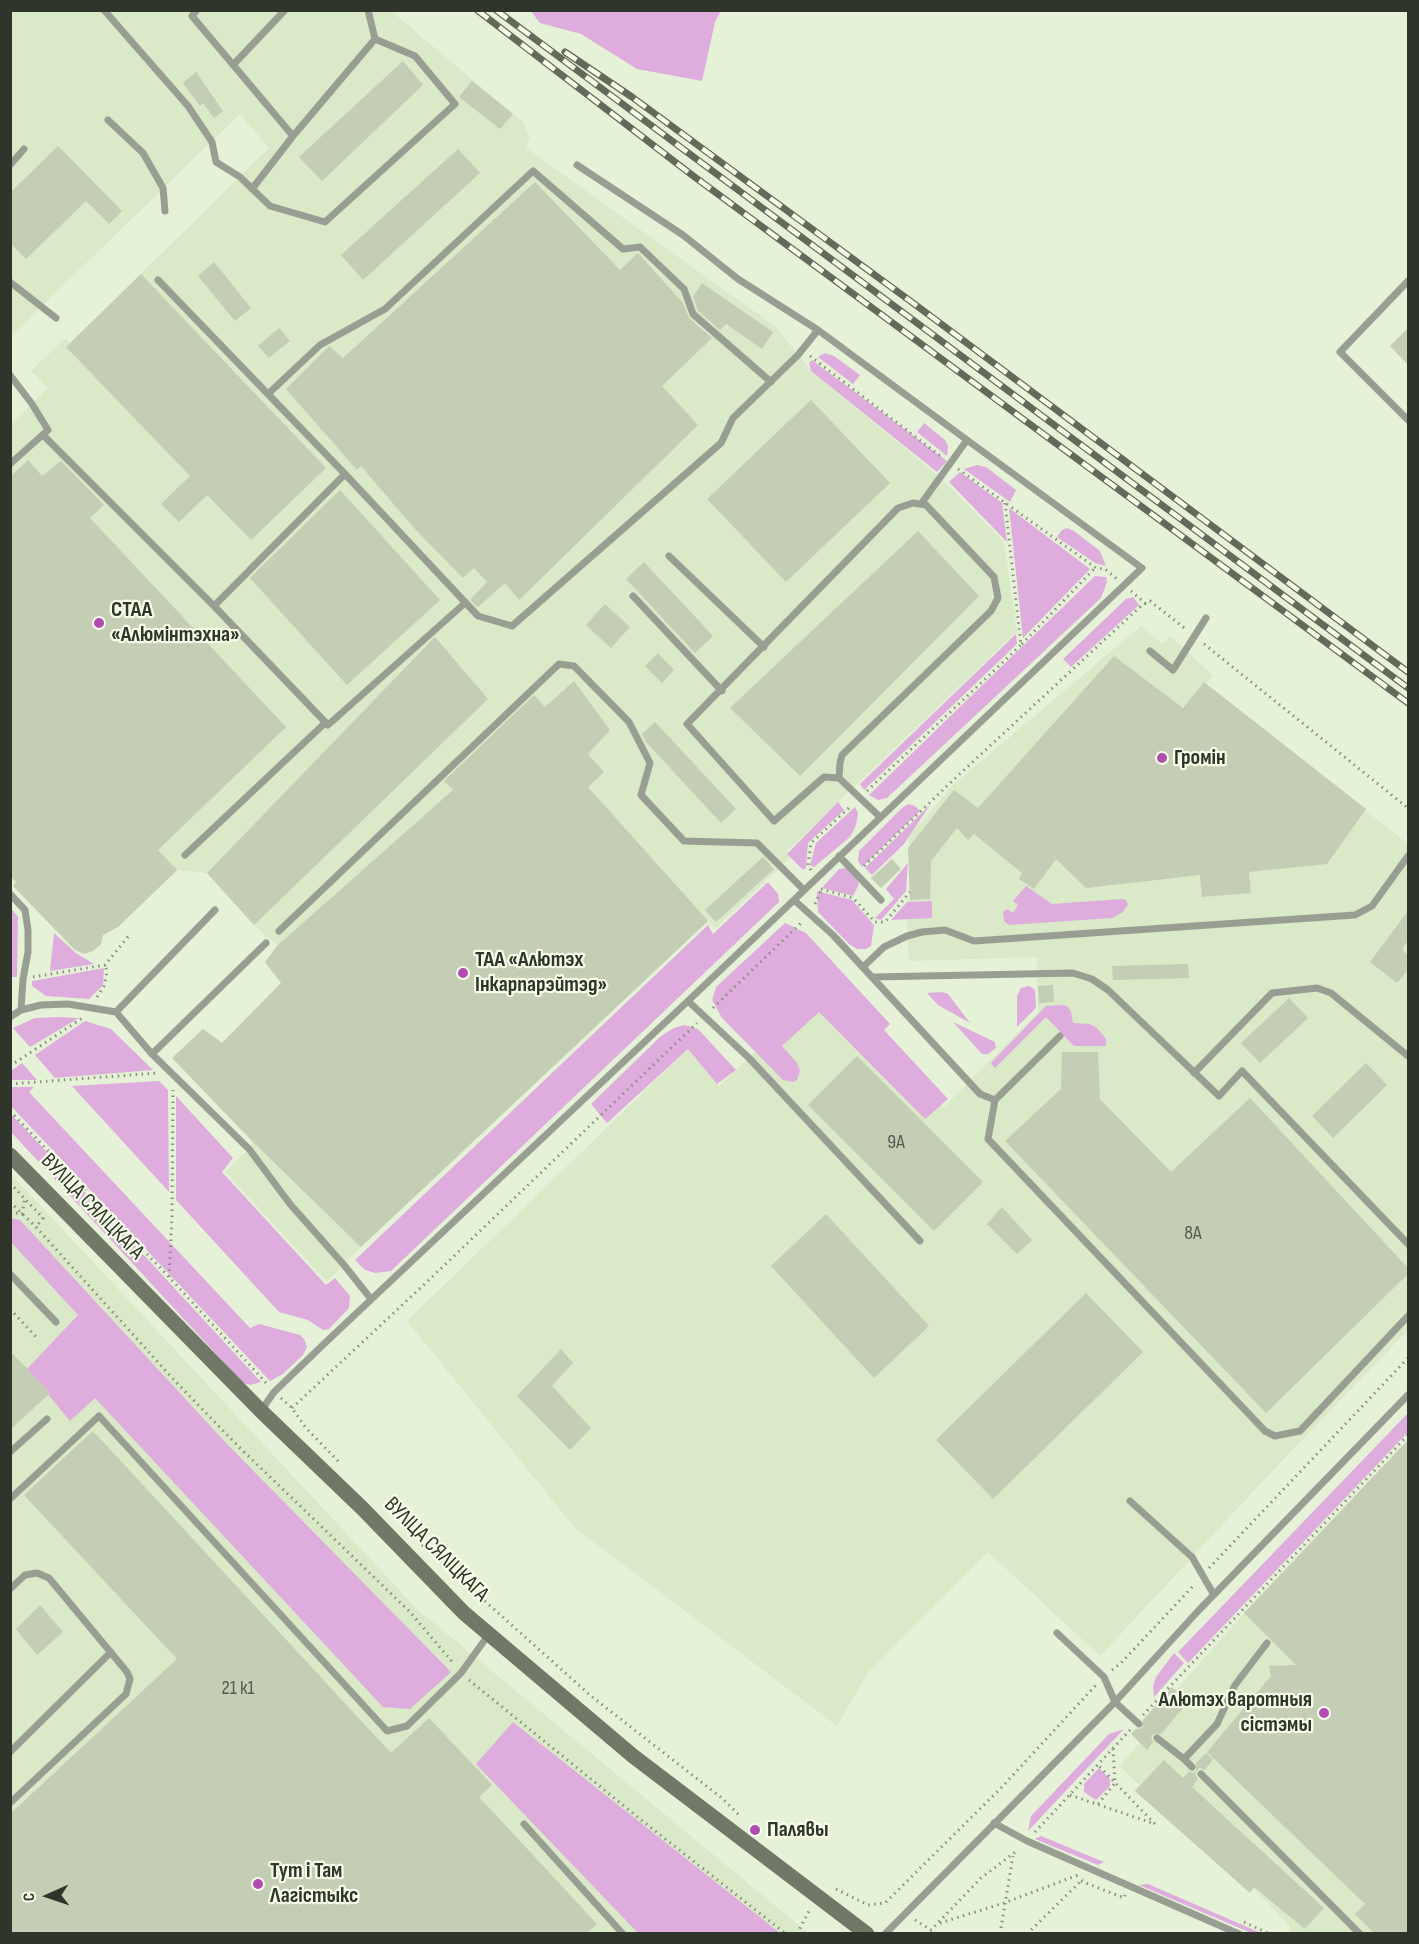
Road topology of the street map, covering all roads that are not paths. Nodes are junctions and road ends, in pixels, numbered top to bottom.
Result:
1 (104, 10) edge
2 (197, 10) edge
3 (285, 10) edge
4 (368, 10) edge
5 (375, 39) junction
6 (233, 65) junction
7 (108, 120) dead end
8 (293, 136) junction
9 (24, 149) dead end
10 (10, 165) edge
11 (577, 165) dead end
12 (252, 189) junction
13 (165, 211) dead end
14 (158, 280) dead end
15 (1408, 281) edge
16 (10, 282) edge
17 (56, 318) dead end
18 (818, 330) junction
19 (10, 375) edge
20 (771, 382) junction
21 (268, 394) junction
22 (1408, 420) edge
23 (43, 435) junction
24 (967, 440) junction
25 (10, 464) edge
26 (345, 474) junction
27 (921, 504) junction
28 (669, 556) dead end
29 (633, 596) dead end
30 (465, 603) junction
31 (214, 606) junction
32 (1206, 618) dead end
33 (764, 647) junction
34 (1150, 651) dead end
35 (722, 691) junction
36 (325, 723) junction
37 (839, 777) junction
38 (880, 817) junction
39 (185, 855) dead end
40 (839, 856) junction
41 (1408, 856) edge
42 (804, 890) junction
43 (10, 894) edge
44 (794, 900) junction
45 (881, 900) dead end
46 (215, 910) dead end
47 (279, 931) dead end
48 (266, 943) dead end
49 (863, 967) junction
50 (873, 977) junction
51 (688, 1000) junction
52 (21, 1010) junction
53 (116, 1012) junction
54 (10, 1017) edge
55 (1060, 1036) dead end
56 (152, 1054) junction
57 (1408, 1056) edge
58 (1194, 1072) junction
59 (995, 1100) junction
60 (10, 1155) edge
61 (920, 1241) dead end
62 (1408, 1244) edge
63 (10, 1274) edge
64 (371, 1299) junction
65 (1408, 1316) edge
66 (56, 1322) dead end
67 (1408, 1395) edge
68 (261, 1411) junction
69 (47, 1419) dead end
70 (10, 1452) edge
71 (10, 1499) edge
72 (1130, 1501) dead end
73 (10, 1589) edge
74 (1214, 1594) junction
75 (1057, 1633) dead end
76 (489, 1634) junction
77 (1267, 1643) dead end
78 (111, 1652) junction
79 (1115, 1702) junction
80 (1138, 1723) road end
81 (1157, 1738) dead end
82 (10, 1752) edge
83 (1184, 1759) junction
84 (1192, 1767) dead end
85 (1201, 1774) dead end
86 (10, 1803) edge
87 (994, 1823) junction
88 (525, 1824) dead end
89 (623, 1934) edge
90 (867, 1934) edge
91 (885, 1934) edge
92 (1239, 1934) edge
93 (1360, 1934) edge

1 - 12 lane
2 - 6 lane
3 - 6 lane
4 - 5 lane
5 - 8 lane
5 - 12 lane
6 - 8 lane
7 - 13 lane
8 - 12 lane
9 - 10 lane
11 - 18 lane
14 - 21 lane
15 - 22 lane
16 - 17 lane
18 - 20 lane
18 - 24 lane
19 - 23 lane
20 - 21 lane
20 - 30 lane
21 - 26 lane
23 - 25 lane
23 - 31 lane
24 - 27 lane
24 - 38 lane
26 - 30 lane
26 - 31 lane
27 - 33 lane
27 - 37 lane
28 - 33 lane
29 - 35 lane
30 - 36 lane
31 - 36 lane
32 - 34 lane
33 - 35 lane
35 - 37 lane
36 - 39 lane
37 - 38 lane
38 - 40 lane
40 - 42 lane
40 - 45 lane
41 - 49 lane
42 - 44 lane
42 - 47 lane
43 - 52 lane
44 - 49 lane
44 - 51 lane
46 - 53 lane
48 - 56 lane
49 - 50 lane
50 - 58 lane
50 - 59 lane
51 - 61 lane
51 - 64 lane
52 - 53 lane
52 - 54 lane
53 - 56 lane
55 - 59 lane
56 - 64 lane
57 - 58 lane
58 - 62 lane
59 - 65 lane
60 - 68 main road, ВУЛІЦА СЯЛІЦКАГА
63 - 66 lane
64 - 68 lane
67 - 74 lane
68 - 76 main road, ВУЛІЦА СЯЛІЦКАГА
69 - 70 lane
71 - 76 lane
72 - 74 lane
73 - 78 lane
74 - 79 lane
75 - 79 lane
76 - 90 main road, ВУЛІЦА СЯЛІЦКАГА
77 - 83 lane
78 - 82 lane
78 - 86 lane
79 - 80 lane
79 - 87 lane
81 - 83 lane
83 - 84 lane
85 - 93 lane
87 - 91 lane
87 - 92 lane
88 - 89 lane

